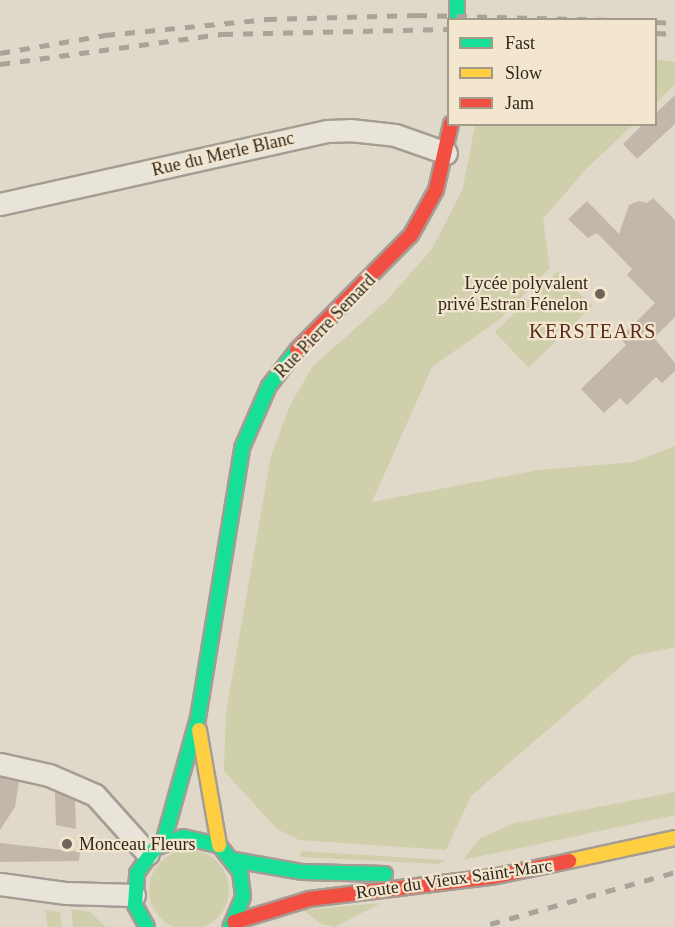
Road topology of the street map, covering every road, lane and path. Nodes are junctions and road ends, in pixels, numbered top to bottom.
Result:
1 (457, 0) edge
2 (457, 18) edge
3 (451, 126) edge
4 (446, 153) junction
5 (0, 204) edge
6 (198, 718) junction
7 (0, 764) edge
8 (675, 827) edge
9 (675, 838) edge
10 (219, 845) junction
11 (155, 849) junction
12 (234, 860) junction
13 (0, 884) edge
14 (134, 895) junction
15 (232, 924) edge
16 (144, 926) edge

1 - 2 main road
3 - 4 main road, Rue Pierre Semard
4 - 5 street, Rue du Merle Blanc
4 - 6 main road, Rue Pierre Semard
6 - 10 main road, Rue Pierre Semard
6 - 11 main road, Rue Pierre Semard
7 - 11 street
8 - 12 main road, Route du Vieux Saint-Marc
9 - 15 main road, Route du Vieux Saint-Marc
10 - 11 main road
10 - 12 main road
11 - 14 main road, Rue Pierre Semard
12 - 15 main road
13 - 14 street
14 - 16 main road

